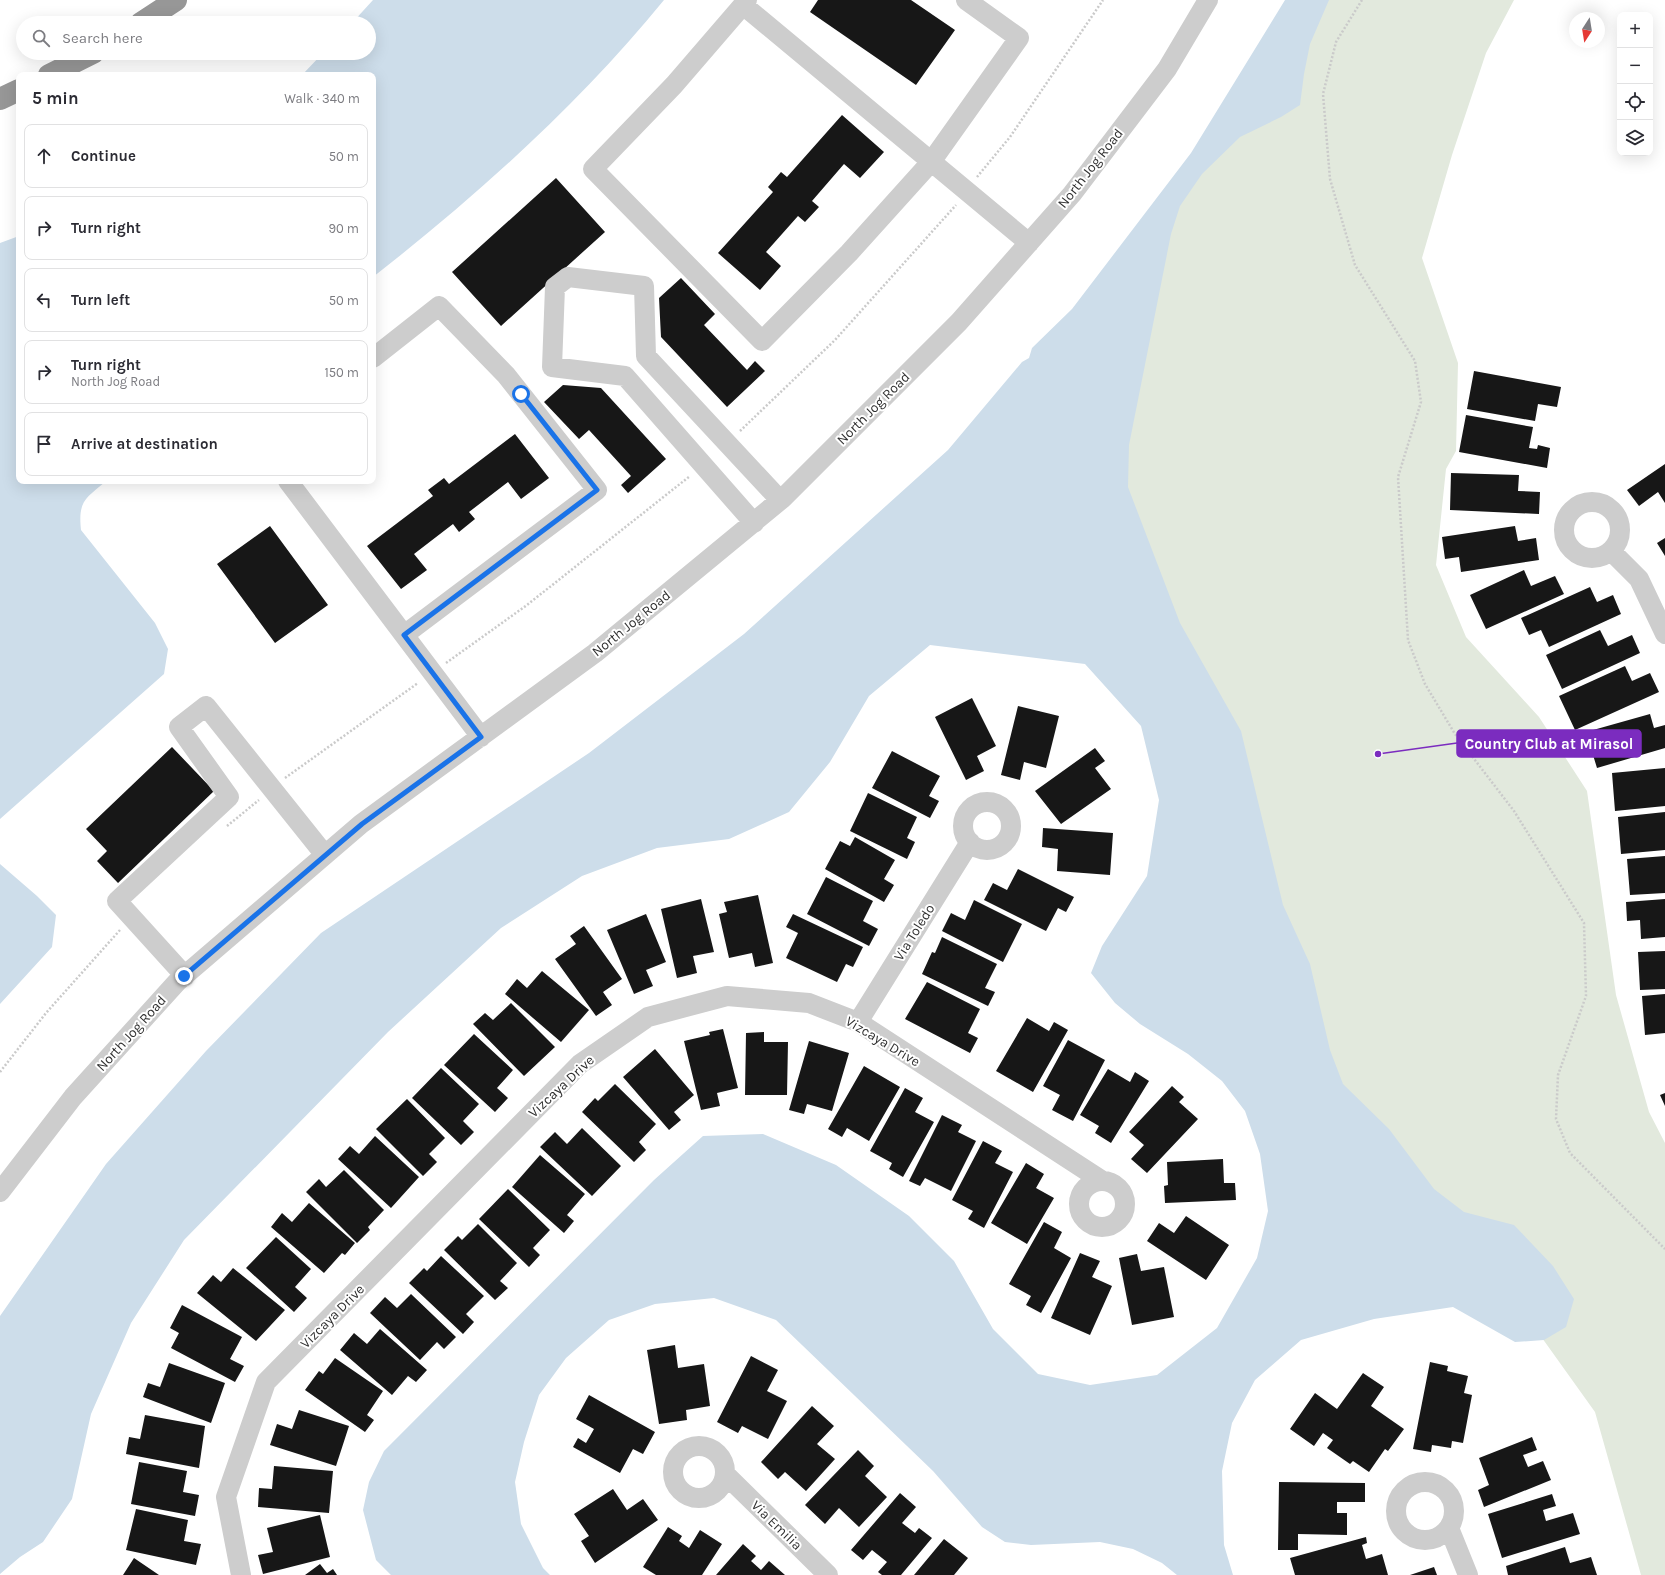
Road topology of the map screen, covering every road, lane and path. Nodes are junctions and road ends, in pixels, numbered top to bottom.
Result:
1 (176, 0) edge
2 (966, 0) edge
3 (1103, 0) edge
4 (1208, 0) edge
5 (1362, 0) edge
6 (745, 2) edge
7 (152, 16) edge
8 (79, 60) edge
9 (55, 72) edge
10 (16, 91) edge
11 (0, 99) edge
12 (931, 162) junction
13 (966, 191) junction
14 (1028, 243) junction
15 (376, 356) edge
16 (646, 356) junction
17 (625, 376) junction
18 (727, 443) junction
19 (703, 465) junction
20 (290, 484) edge
21 (780, 500) junction
22 (754, 522) junction
23 (1610, 551) dead end
24 (1665, 634) edge
25 (404, 635) junction
26 (432, 673) junction
27 (481, 737) junction
28 (272, 789) junction
29 (224, 829) dead end
30 (970, 842) dead end
31 (325, 855) junction
32 (131, 916) junction
33 (184, 976) junction
34 (858, 1022) junction
35 (0, 1072) edge
36 (1101, 1180) dead end
37 (0, 1192) edge
38 (1665, 1248) edge
39 (725, 1474) dead end
40 (1449, 1528) dead end
41 (241, 1575) edge
42 (828, 1575) edge
43 (1468, 1575) edge

1 - 7 highway
2 - 12 street
3 - 13 path
4 - 14 street, North Jog Road
5 - 38 path
6 - 12 street
6 - 12 street
8 - 9 highway
10 - 11 highway
12 - 13 street
13 - 14 street
13 - 18 path
14 - 21 street, North Jog Road
15 - 25 street
16 - 17 street
16 - 17 street
16 - 18 street
17 - 19 street
18 - 21 street
19 - 22 street
19 - 26 path
20 - 25 street
21 - 22 street, North Jog Road
22 - 27 street, North Jog Road
23 - 24 street
25 - 26 street
26 - 27 street
26 - 28 path
27 - 31 street, North Jog Road
28 - 29 path
28 - 31 street
28 - 32 street
30 - 34 street, Via Toledo
31 - 33 street, North Jog Road
32 - 33 street
32 - 35 path
33 - 37 street, North Jog Road
34 - 36 street, Vizcaya Drive
34 - 41 street, Vizcaya Drive
39 - 42 street, Via Emilia
40 - 43 street

